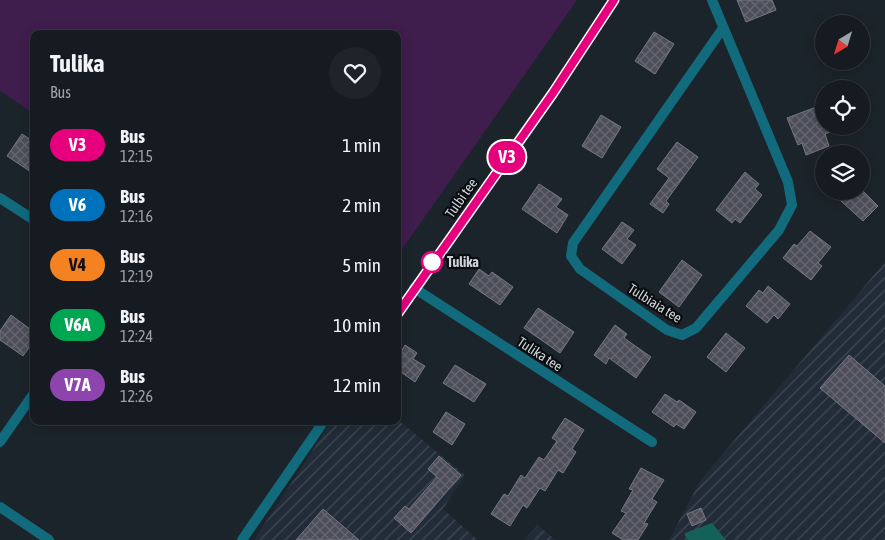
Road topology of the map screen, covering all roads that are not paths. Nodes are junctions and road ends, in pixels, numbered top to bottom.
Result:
1 (614, 0) edge
2 (712, 0) edge
3 (724, 28) junction
4 (0, 198) edge
5 (30, 217) edge
6 (414, 288) junction
7 (401, 308) edge
8 (30, 399) edge
9 (321, 425) edge
10 (0, 442) edge
11 (652, 442) dead end
12 (0, 507) edge
13 (49, 540) edge
14 (242, 540) edge

1 - 6 street, Tulbi tee
2 - 3 street, Tulbiaia tee
3 - 3 street, Tulbiaia tee
4 - 5 street
6 - 7 street, Tulbi tee
6 - 11 street, Tulika tee
8 - 10 street
9 - 14 street
12 - 13 street

